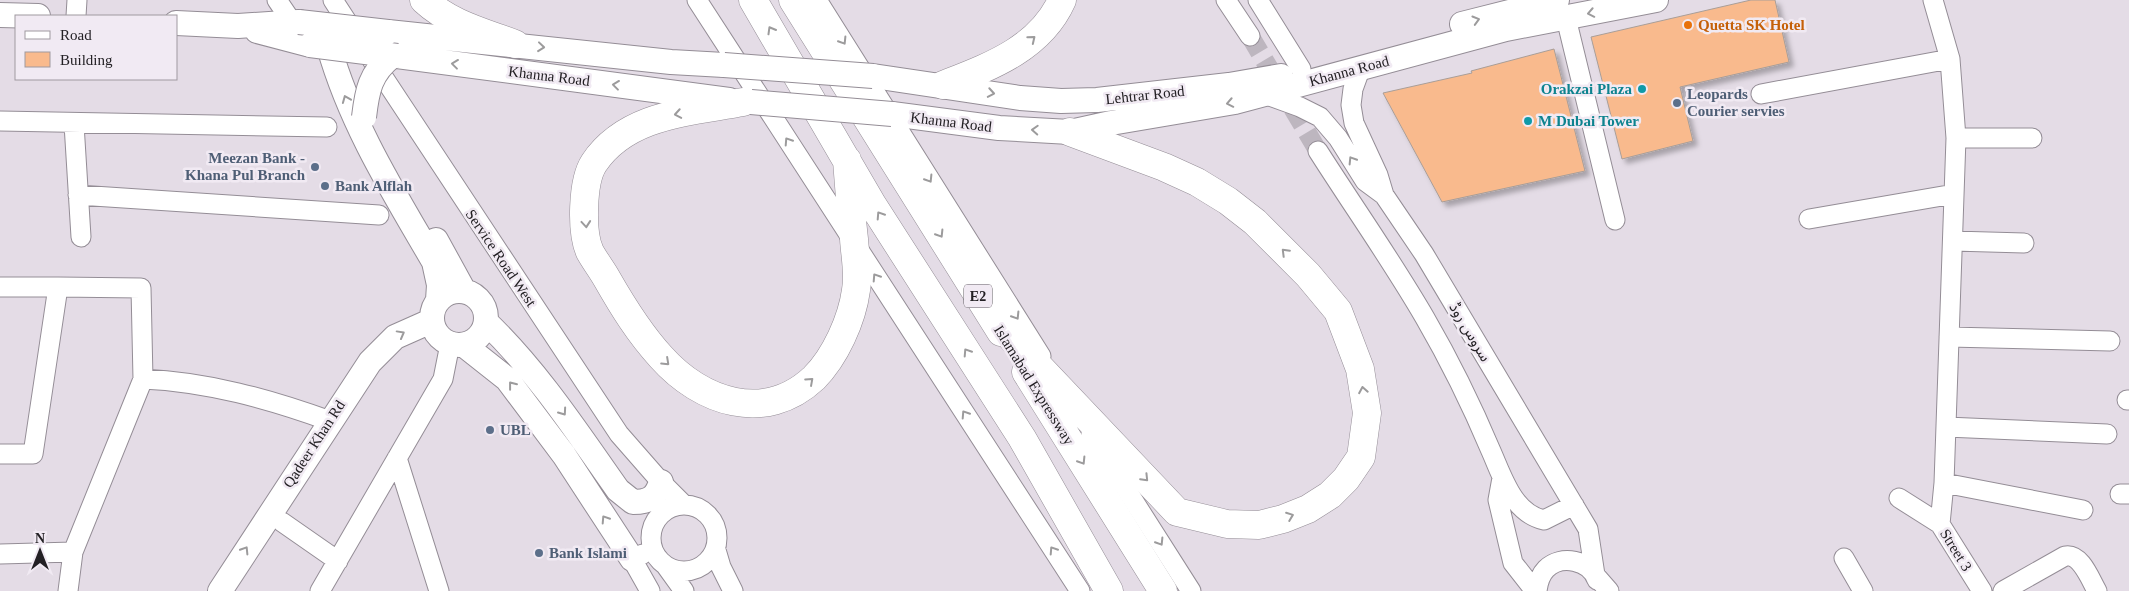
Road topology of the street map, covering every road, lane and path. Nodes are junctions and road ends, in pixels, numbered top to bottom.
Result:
1 (77, 0) edge
2 (277, 0) edge
3 (333, 0) edge
4 (424, 0) edge
5 (697, 0) edge
6 (753, 0) edge
7 (1062, 0) edge
8 (1226, 0) edge
9 (1258, 0) edge
10 (1656, 0) edge
11 (1932, 0) edge
12 (802, 2) edge
13 (1500, 7) edge
14 (1561, 9) edge
15 (0, 15) edge
16 (15, 15) edge
17 (76, 15) edge
18 (295, 22) junction
19 (178, 23) edge
20 (238, 26) junction
21 (1250, 36) tunnel mouth
22 (515, 44) junction
23 (320, 46) junction
24 (394, 56) junction
25 (1950, 58) junction
26 (724, 65) joint
27 (1361, 68) junction
28 (1301, 69) junction
29 (943, 85) junction
30 (1761, 94) dead end
31 (1267, 95) junction
32 (747, 102) junction
33 (0, 121) edge
34 (74, 124) junction
35 (327, 127) dead end
36 (1070, 132) junction
37 (1956, 138) junction
38 (2032, 138) dead end
39 (1318, 151) tunnel mouth
40 (847, 160) junction
41 (1954, 194) junction
42 (78, 195) junction
43 (1384, 195) junction
44 (378, 215) dead end
45 (1809, 219) dead end
46 (1615, 220) dead end
47 (82, 237) dead end
48 (1953, 241) junction
49 (854, 243) junction
50 (2024, 244) dead end
51 (0, 287) edge
52 (58, 287) junction
53 (464, 291) junction
54 (991, 316) junction
55 (486, 322) junction
56 (444, 329) junction
57 (1949, 338) junction
58 (2110, 340) dead end
59 (143, 380) junction
60 (1069, 400) junction
61 (330, 421) junction
62 (1946, 427) junction
63 (2107, 434) dead end
64 (0, 454) edge
65 (397, 458) junction
66 (1502, 478) junction
67 (660, 482) junction
68 (1944, 483) junction
69 (1899, 498) dead end
70 (684, 505) junction
71 (1574, 505) junction
72 (2083, 510) dead end
73 (282, 522) junction
74 (1940, 524) junction
75 (716, 550) junction
76 (73, 552) junction
77 (0, 554) edge
78 (642, 554) junction
79 (1844, 558) dead end
80 (338, 561) junction
81 (666, 566) junction
82 (1597, 583) edge
83 (68, 591) edge
84 (220, 591) edge
85 (238, 591) edge
86 (320, 591) edge
87 (439, 591) edge
88 (650, 591) edge
89 (684, 591) edge
90 (732, 591) edge
91 (1080, 591) edge
92 (1110, 591) edge
93 (1163, 591) edge
94 (1191, 591) edge
95 (1536, 591) edge
96 (1608, 591) edge
97 (1863, 591) edge
98 (1982, 591) edge
99 (2003, 591) edge
100 (2097, 591) edge

1 - 17 street
2 - 18 street
3 - 67 street, Service Road West
4 - 22 highway
49 -> 5 street
40 -> 6 highway, E2
29 -> 7 highway
8 - 21 street
9 - 28 street
10 -> 14 main road, Khanna Road
11 - 25 street
12 -> 54 highway, Islamabad Expressway / E2
12 -> 60 street
13 - 14 main road, Lehtrar Road
28 -> 13 main road, Lehtrar Road
14 - 27 main road, Khanna Road
14 - 46 street
15 - 16 main road
18 - 20 main road, Khanna Road
18 - 22 main road, Khanna Road, bridge
19 - 20 main road, Khanna Road
20 - 23 main road, Khanna Road
22 -> 26 main road, Khanna Road
23 - 24 main road, Khanna Road, bridge
56 -> 23 main road
32 -> 24 main road, Khanna Road
24 - 53 main road, bridge
25 - 30 street
25 - 37 street
26 - 29 main road, Lehtrar Road, bridge
27 - 31 main road, Khanna Road
27 - 43 street, سروس روڈ
29 -> 28 main road, Lehtrar Road
31 -> 36 main road, Khanna Road
43 -> 31 street
36 -> 32 main road, Khanna Road, bridge
32 -> 49 highway
33 - 34 street
34 - 35 street
34 - 42 street
60 -> 36 highway
37 - 38 street
37 - 41 street
39 - 66 street
40 - 49 highway
92 -> 40 highway, E2
41 - 45 street
41 - 48 street
42 - 44 street
42 - 47 street
43 - 71 street, سروس روڈ
48 - 50 street
48 - 57 street
91 -> 49 street
51 - 52 street
52 - 59 street
52 - 64 street
53 - 55 main road
53 - 56 main road
54 - 60 highway
54 -> 93 highway, Islamabad Expressway / E2
55 - 56 main road
55 -> 67 main road
61 -> 56 main road, Qadeer Khan Rd
56 - 65 street
56 - 73 main road, Qadeer Khan Rd
78 -> 56 main road
57 - 58 street
57 - 62 street
59 - 61 street
59 - 76 street
60 -> 94 street
84 -> 61 main road, Qadeer Khan Rd
62 - 63 street
62 - 68 street
65 - 80 street
65 - 87 street
66 - 71 street
66 - 95 street
67 - 70 street, Service Road West
68 - 72 street
68 - 74 street
69 - 74 street, Street 3
70 - 75 street
70 - 78 street
71 - 82 street, سروس روڈ
73 - 80 street
73 - 85 main road, Qadeer Khan Rd
74 - 98 street, Street 3
75 - 81 street
75 - 90 street
76 - 77 street
76 - 83 street
78 - 81 street
78 - 88 street
79 - 97 street
80 - 86 street
81 - 89 street
82 - 95 street
82 - 96 street
99 - 100 street

